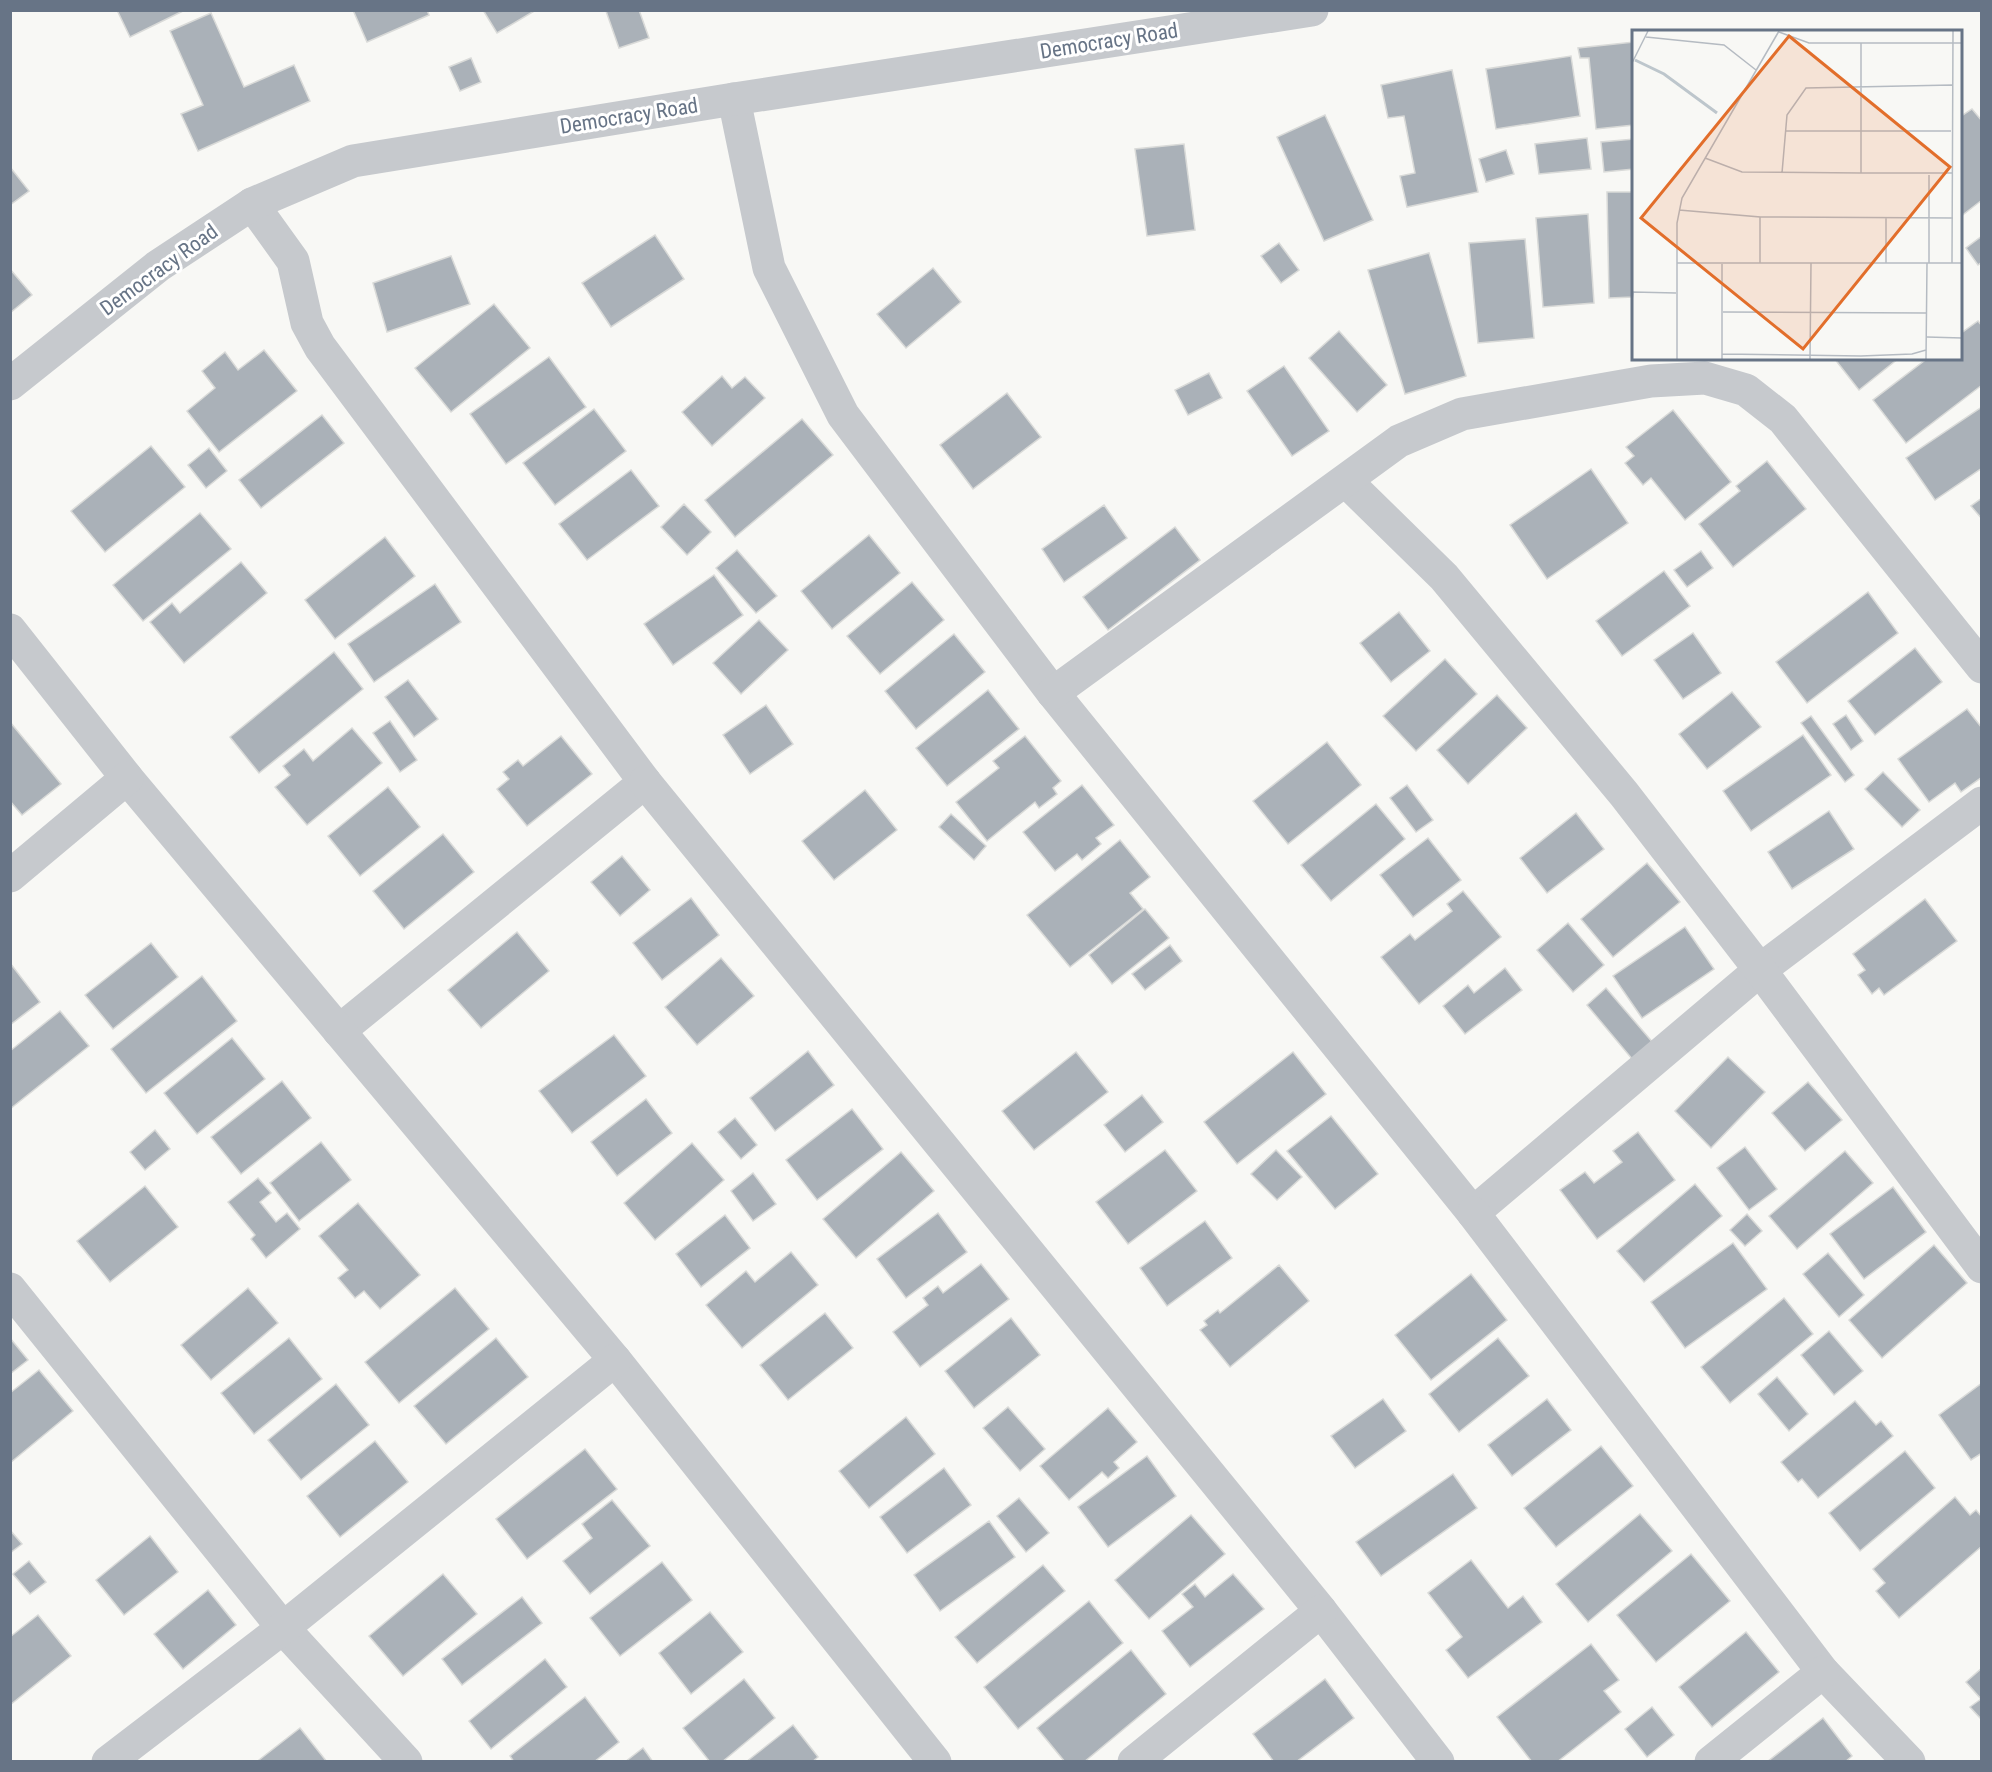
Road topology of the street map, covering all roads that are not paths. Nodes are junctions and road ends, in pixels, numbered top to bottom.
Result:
1 (1312, 10) edge
2 (734, 99) junction
3 (252, 204) junction
4 (10, 384) edge
5 (1346, 481) junction
6 (10, 630) edge
7 (1982, 667) edge
8 (1053, 693) junction
9 (127, 778) junction
10 (645, 782) junction
11 (1982, 803) edge
12 (10, 876) edge
13 (1760, 970) junction
14 (339, 1030) junction
15 (1473, 1213) junction
16 (1982, 1267) edge
17 (10, 1289) edge
18 (615, 1360) junction
19 (1321, 1611) junction
20 (283, 1628) junction
21 (1823, 1672) junction
22 (108, 1761) edge
23 (406, 1761) edge
24 (935, 1761) edge
25 (1134, 1761) edge
26 (1438, 1761) edge
27 (1711, 1761) edge
28 (1909, 1761) edge

1 - 2 street, Democracy Road
2 - 3 street, Democracy Road
2 - 8 street
3 - 4 street, Democracy Road
3 - 10 street
5 - 7 street
5 - 8 street
5 - 13 street
6 - 9 street
8 - 15 street
9 - 12 street
9 - 14 street
10 - 14 street
10 - 19 street
11 - 13 street
13 - 15 street
13 - 16 street
14 - 18 street
15 - 21 street
17 - 20 street
18 - 20 street
18 - 24 street
19 - 25 street
19 - 26 street
20 - 22 street
20 - 23 street
21 - 27 street
21 - 28 street

